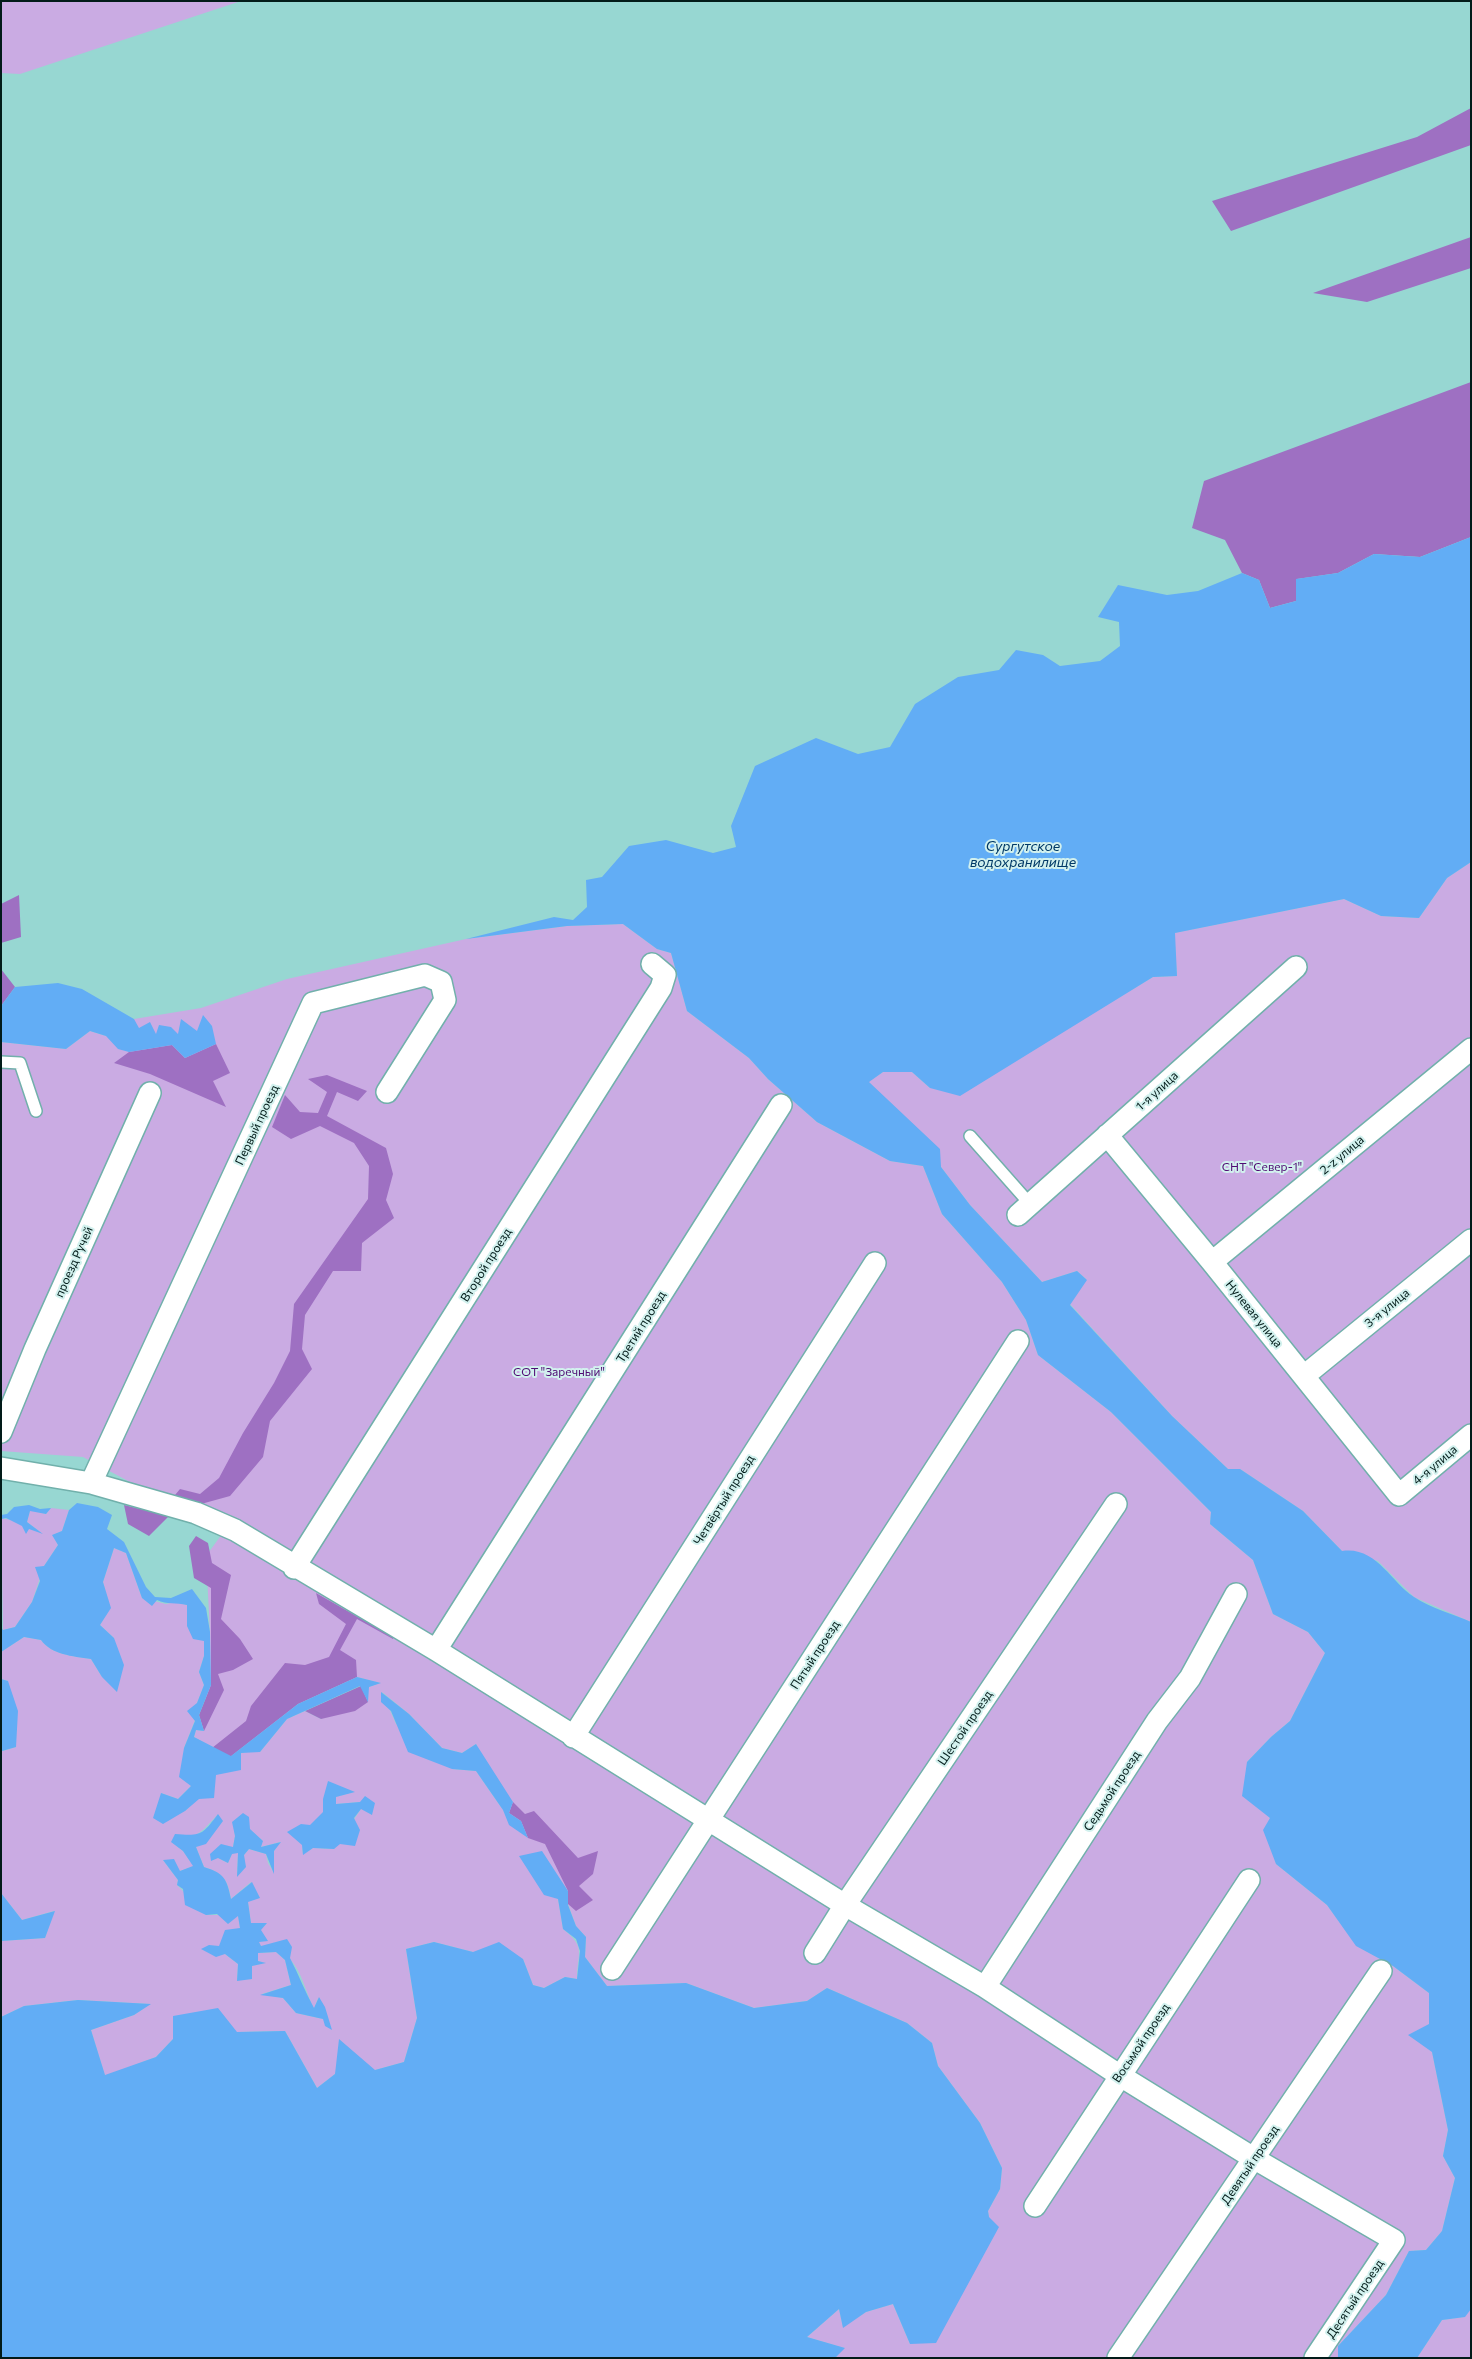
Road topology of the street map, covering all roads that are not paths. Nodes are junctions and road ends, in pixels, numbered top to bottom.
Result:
1 (652, 964) dead end
2 (1296, 967) dead end
3 (1471, 1049) edge
4 (1, 1062) edge
5 (387, 1092) dead end
6 (150, 1093) dead end
7 (781, 1105) dead end
8 (36, 1110) dead end
9 (1108, 1135) junction
10 (970, 1136) dead end
11 (1024, 1209) joint
12 (1471, 1240) edge
13 (1212, 1262) junction
14 (874, 1263) dead end
15 (1018, 1341) dead end
16 (1304, 1376) junction
17 (1, 1432) edge
18 (1471, 1435) edge
19 (1, 1468) edge
20 (91, 1482) junction
21 (1399, 1495) joint
22 (1116, 1504) dead end
23 (294, 1568) junction
24 (1236, 1594) dead end
25 (436, 1650) junction
26 (573, 1737) junction
27 (709, 1821) junction
28 (1249, 1880) dead end
29 (845, 1905) junction
30 (815, 1953) dead end
31 (612, 1970) dead end
32 (1381, 1971) dead end
33 (985, 1987) junction
34 (1119, 2076) junction
35 (1255, 2159) junction
36 (1035, 2206) dead end
37 (1118, 2358) edge
38 (1315, 2358) edge

1 - 23 street, Второй проезд
2 - 9 street, 1-я улица
3 - 13 street, 2-z улица
4 - 8 lane
5 - 20 street, Первый проезд
6 - 17 street, проезд Ручей
7 - 25 street, Третий проезд
9 - 11 street, 1-я улица
9 - 13 street, Нулевая улица
10 - 11 lane
12 - 16 street, 3-я улица
13 - 16 street, Нулевая улица
14 - 26 street, Четвёртый проезд
15 - 27 street, Пятый проезд
16 - 21 street, Нулевая улица
18 - 21 street, 4-я улица
19 - 20 street
20 - 23 street
22 - 29 street, Шестой проезд
23 - 25 street
24 - 33 street, Седьмой проезд
25 - 26 street
26 - 27 street
27 - 29 street
27 - 31 street, Пятый проезд
28 - 34 street, Восьмой проезд
29 - 30 street, Шестой проезд
29 - 33 street
32 - 35 street, Девятый проезд
33 - 34 street
34 - 35 street
34 - 36 street, Восьмой проезд
35 - 37 street, Девятый проезд
35 - 38 street, Десятый проезд

